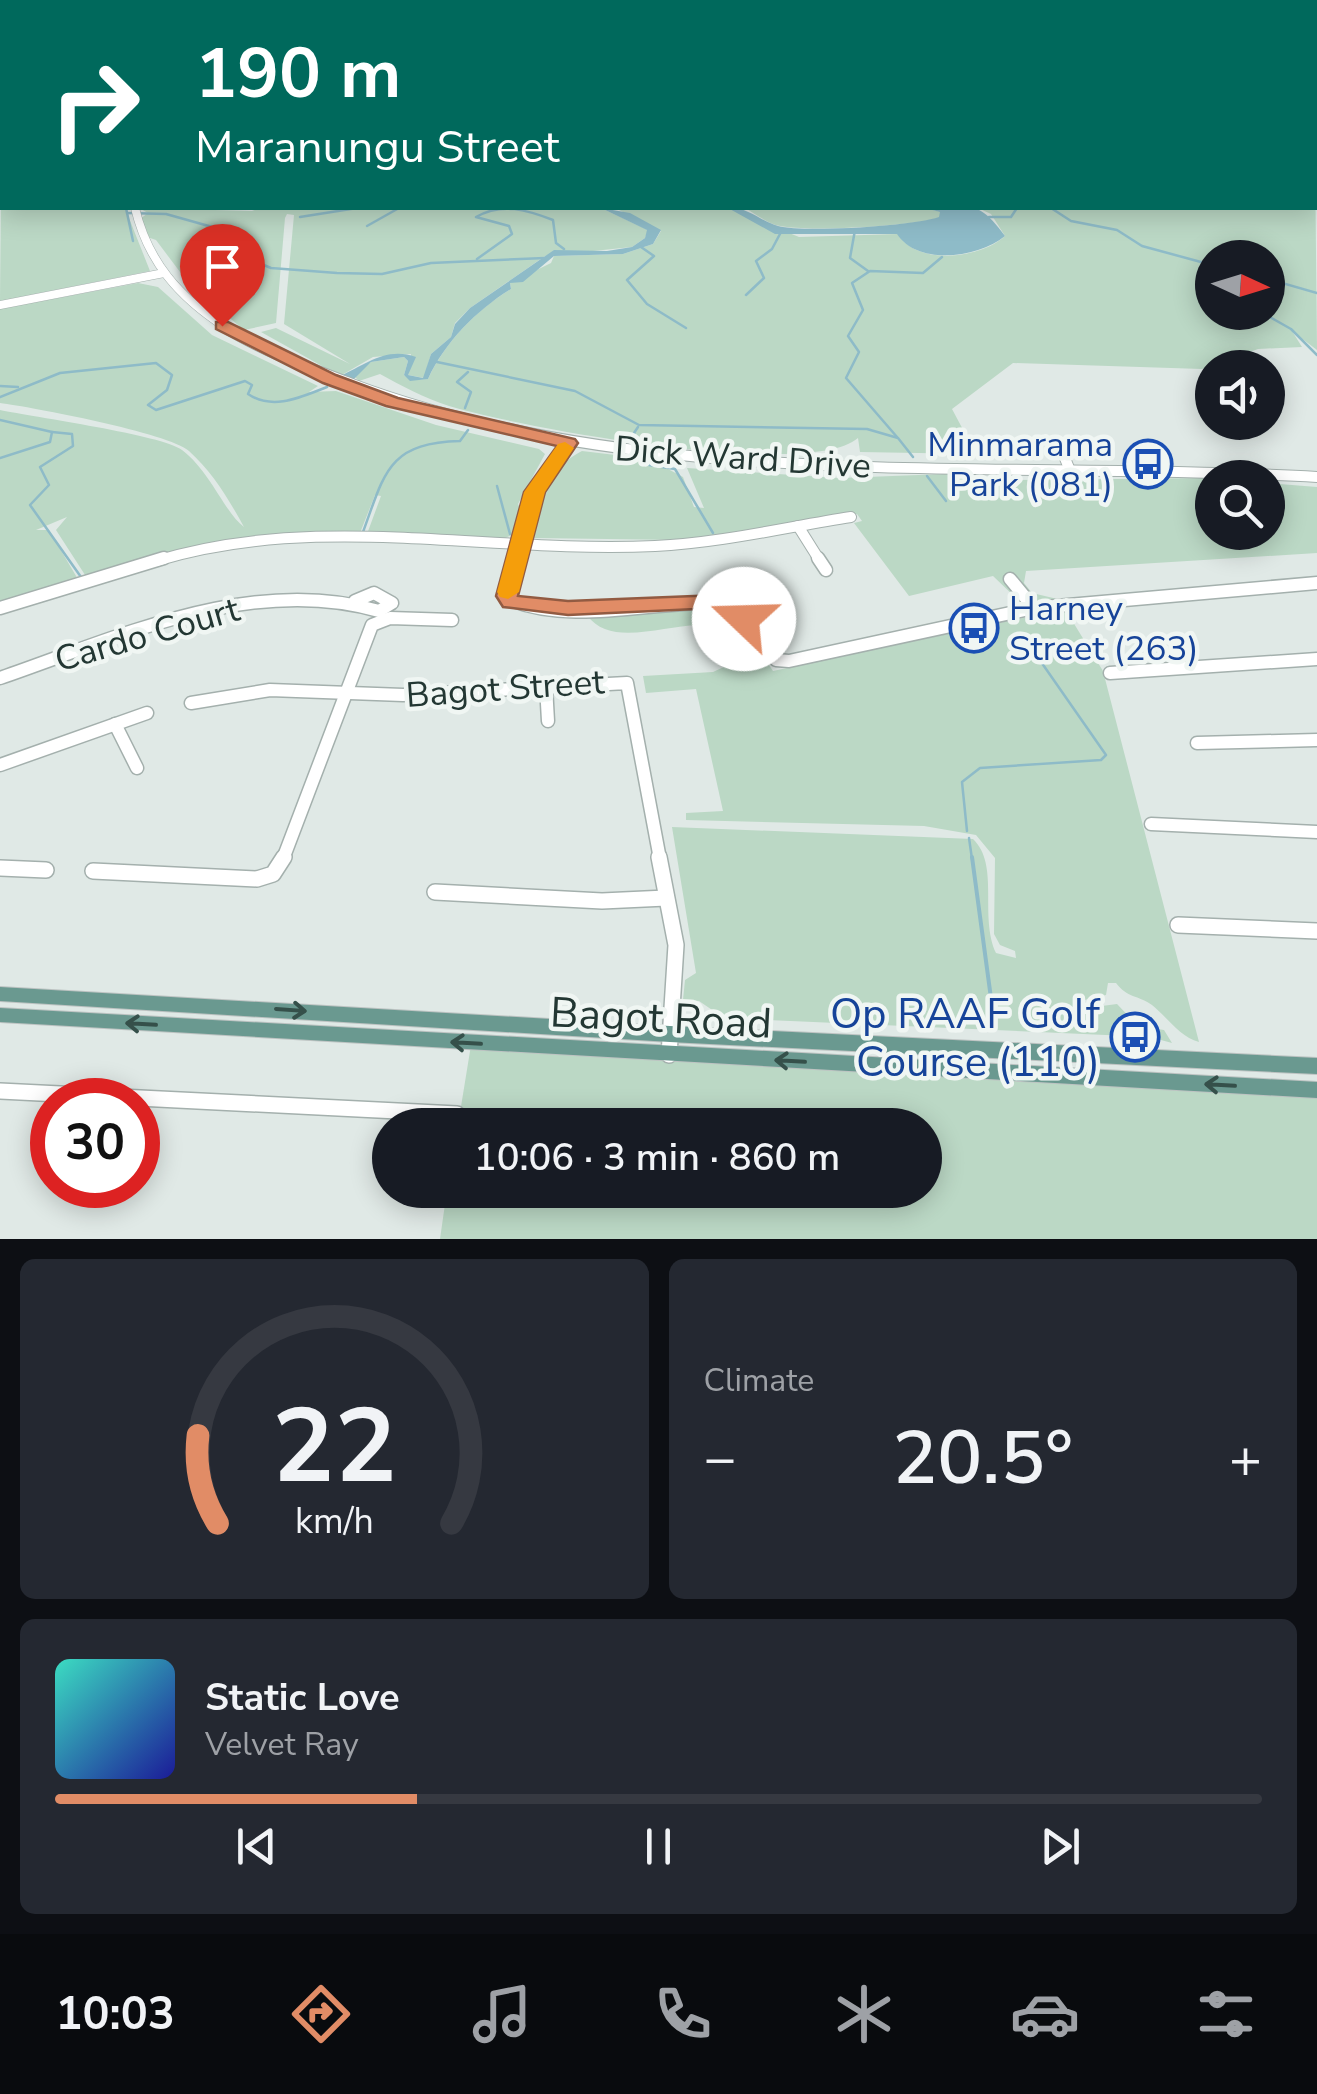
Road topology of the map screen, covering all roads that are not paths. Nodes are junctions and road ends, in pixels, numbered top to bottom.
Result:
1 (136, 210) edge
2 (164, 273) junction
3 (0, 306) edge
4 (568, 443) junction
5 (1058, 444) dead end
6 (1069, 468) junction
7 (1317, 478) edge
8 (852, 518) dead end
9 (798, 526) junction
10 (520, 542) junction
11 (826, 570) dead end
12 (1010, 578) dead end
13 (1317, 583) edge
14 (355, 600) dead end
15 (0, 608) edge
16 (1034, 608) junction
17 (452, 620) dead end
18 (1317, 658) edge
19 (1110, 674) dead end
20 (0, 678) edge
21 (546, 686) junction
22 (344, 693) junction
23 (192, 703) dead end
24 (147, 713) dead end
25 (548, 721) dead end
26 (115, 724) junction
27 (1317, 740) edge
28 (1198, 743) dead end
29 (0, 764) edge
30 (136, 768) dead end
31 (1151, 824) dead end
32 (1317, 832) edge
33 (0, 868) edge
34 (46, 870) dead end
35 (92, 871) dead end
36 (435, 892) dead end
37 (666, 898) junction
38 (1178, 924) dead end
39 (1317, 931) edge
40 (0, 994) edge
41 (0, 1015) edge
42 (670, 1045) junction
43 (1317, 1066) edge
44 (1317, 1090) edge
45 (0, 1091) edge
46 (372, 1110) edge

1 - 2 street, Dick Ward Drive
2 - 3 street
2 - 4 street, Dick Ward Drive
4 - 6 street, Dick Ward Drive
4 - 10 street
5 - 6 street
6 - 7 street, Dick Ward Drive
8 - 9 street
9 - 10 street
9 - 11 street
10 - 15 street
10 - 16 street
12 - 16 street
13 - 16 street
14 - 20 street, Cardo Court
17 - 22 street, Bagot Street
18 - 19 street
21 - 22 street, Bagot Street
21 - 25 street
21 - 37 street, Bagot Street
22 - 23 street, Bagot Street
22 - 35 street, Bagot Street
24 - 26 street
26 - 29 street
26 - 30 street
27 - 28 street
31 - 32 street
33 - 34 street
36 - 37 street
37 - 42 street, Bagot Street
38 - 39 street
40 -> 42 main road, Bagot Road
42 -> 41 main road, Bagot Road
42 - 43 main road, Bagot Road
44 -> 42 main road, Bagot Road
45 - 46 street

